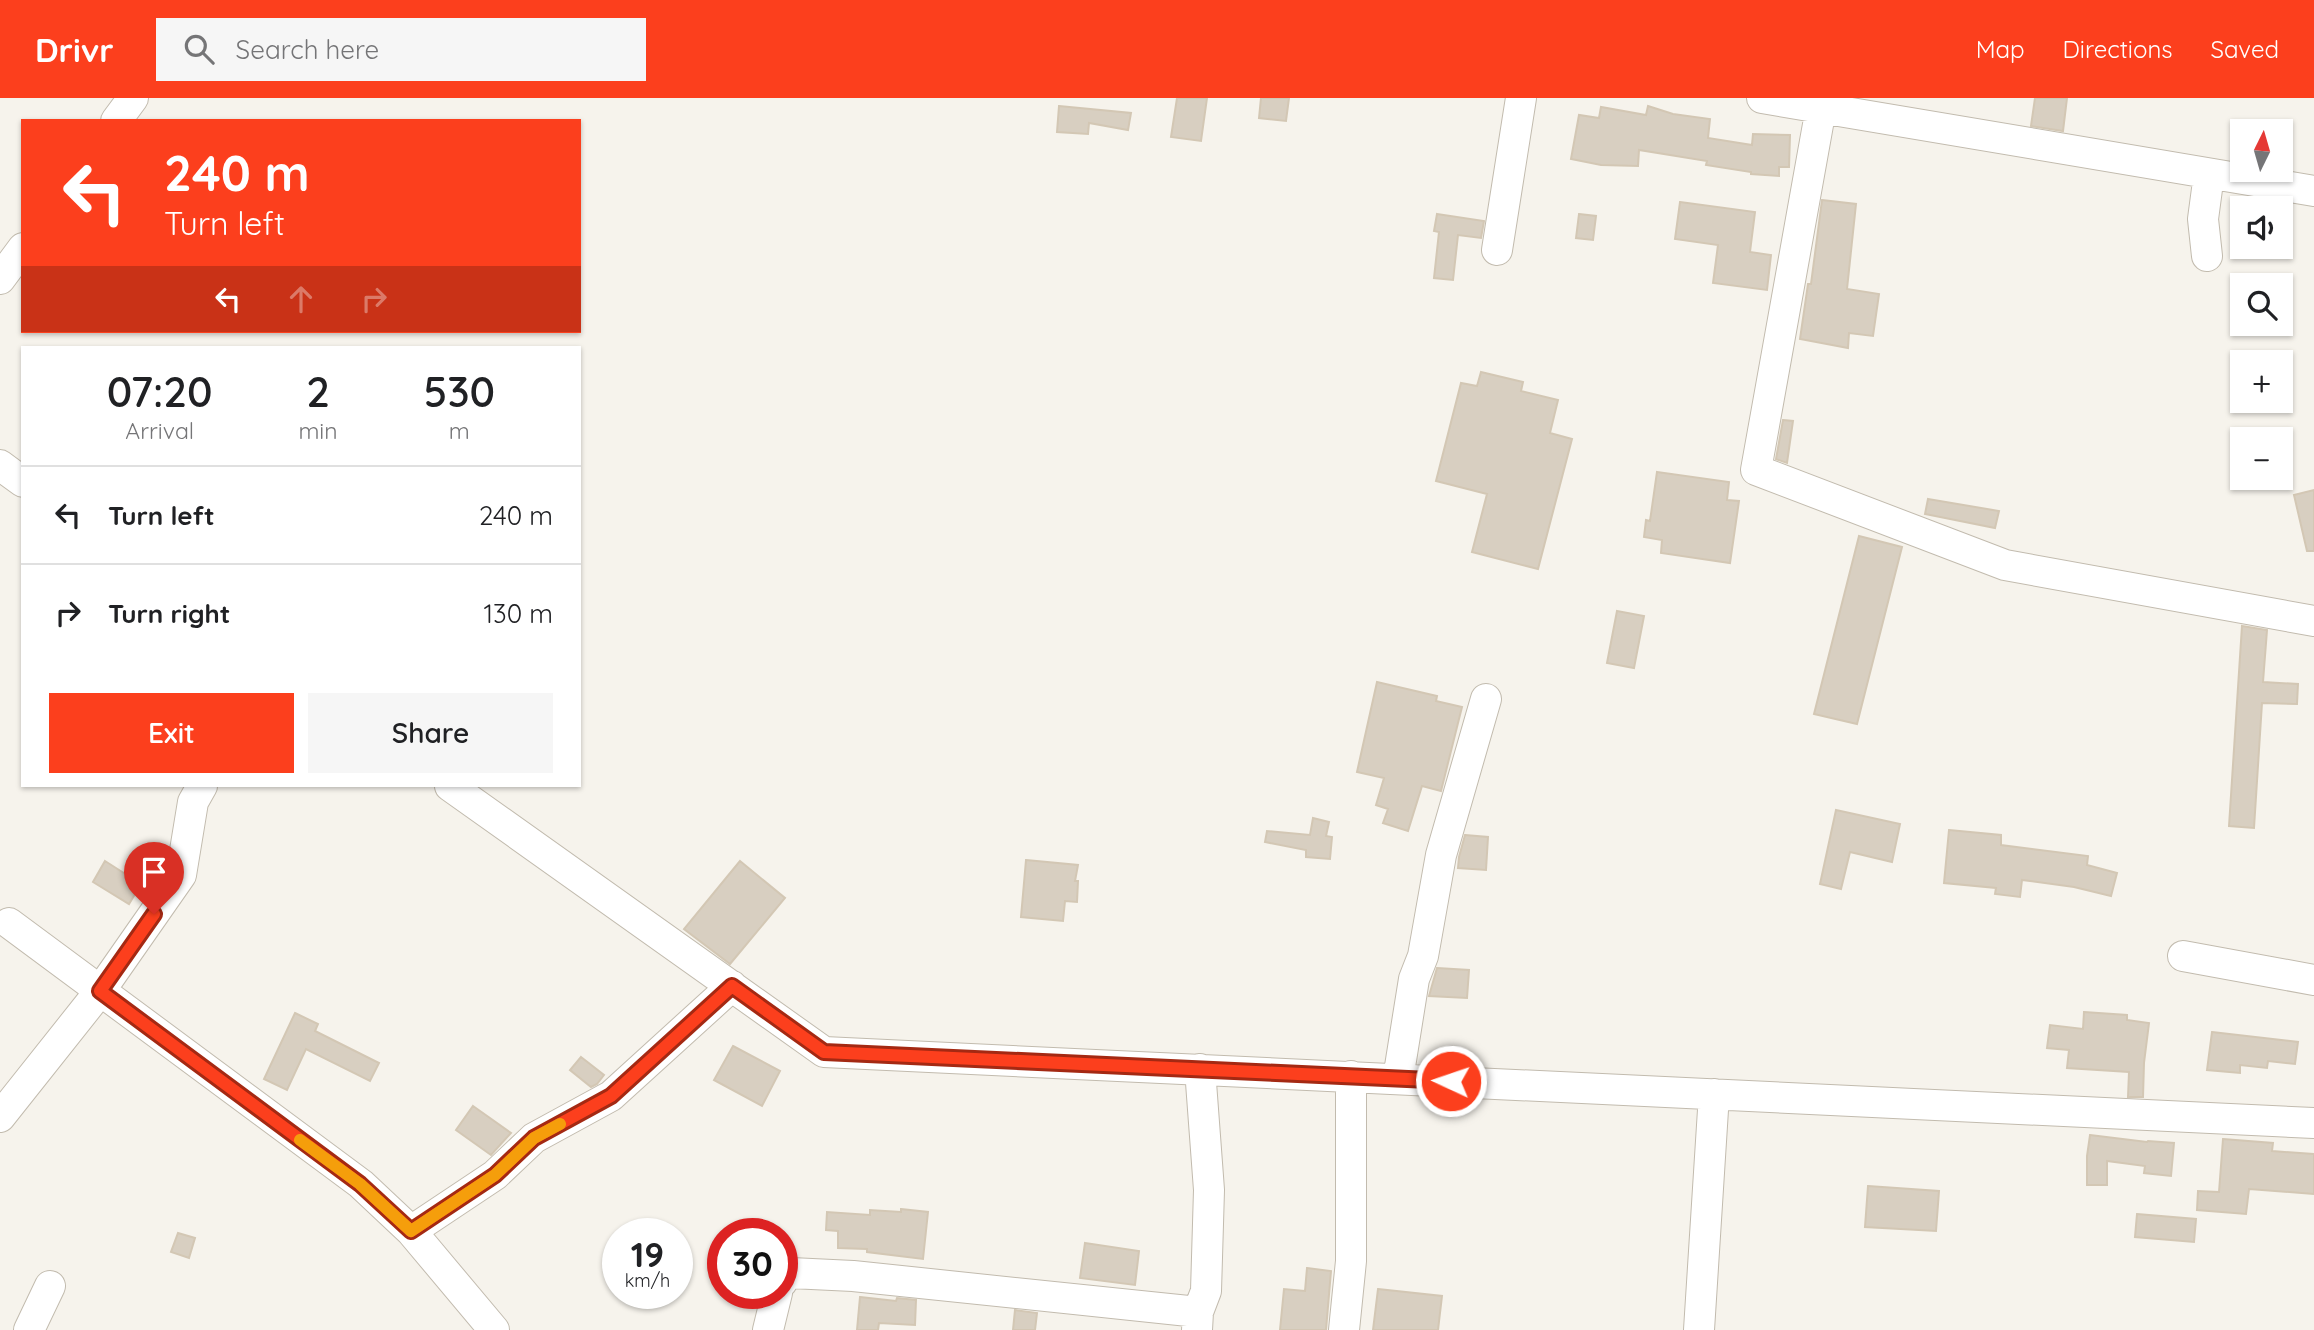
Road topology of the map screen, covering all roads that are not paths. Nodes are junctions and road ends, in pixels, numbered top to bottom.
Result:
1 (133, 98) edge
2 (1521, 98) edge
3 (1762, 98) edge
4 (1821, 108) junction
5 (117, 119) edge
6 (2209, 174) junction
7 (2314, 191) edge
8 (1497, 250) dead end
9 (21, 251) edge
10 (2207, 256) dead end
11 (0, 279) edge
12 (0, 466) edge
13 (21, 481) edge
14 (2314, 621) edge
15 (1486, 699) dead end
16 (201, 787) edge
17 (451, 787) edge
18 (9, 923) dead end
19 (2183, 956) dead end
20 (2314, 980) edge
21 (732, 986) junction
22 (100, 991) junction
23 (1200, 1069) junction
24 (1351, 1076) junction
25 (1398, 1079) junction
26 (1714, 1094) junction
27 (2, 1111) edge
28 (2314, 1123) edge
29 (411, 1231) junction
30 (798, 1273) edge
31 (50, 1286) dead end
32 (773, 1309) edge
33 (1198, 1321) edge
34 (29, 1330) edge
35 (494, 1330) edge
36 (768, 1330) edge
37 (1344, 1330) edge
38 (1699, 1330) edge

1 - 5 street
2 - 8 street
3 - 4 street
4 - 6 street
4 - 14 street
6 - 7 street
6 - 10 street
9 - 11 street
12 - 13 street
15 - 25 street
16 - 22 street
17 - 21 street
18 - 22 street
19 - 20 street
21 - 23 street
21 - 29 street
22 - 27 street
22 - 29 street
23 - 24 street
23 - 33 street
24 - 25 street
24 - 37 street
25 - 26 street
26 - 28 street
26 - 38 street
29 - 35 street
30 - 33 street
31 - 34 street
32 - 36 street

